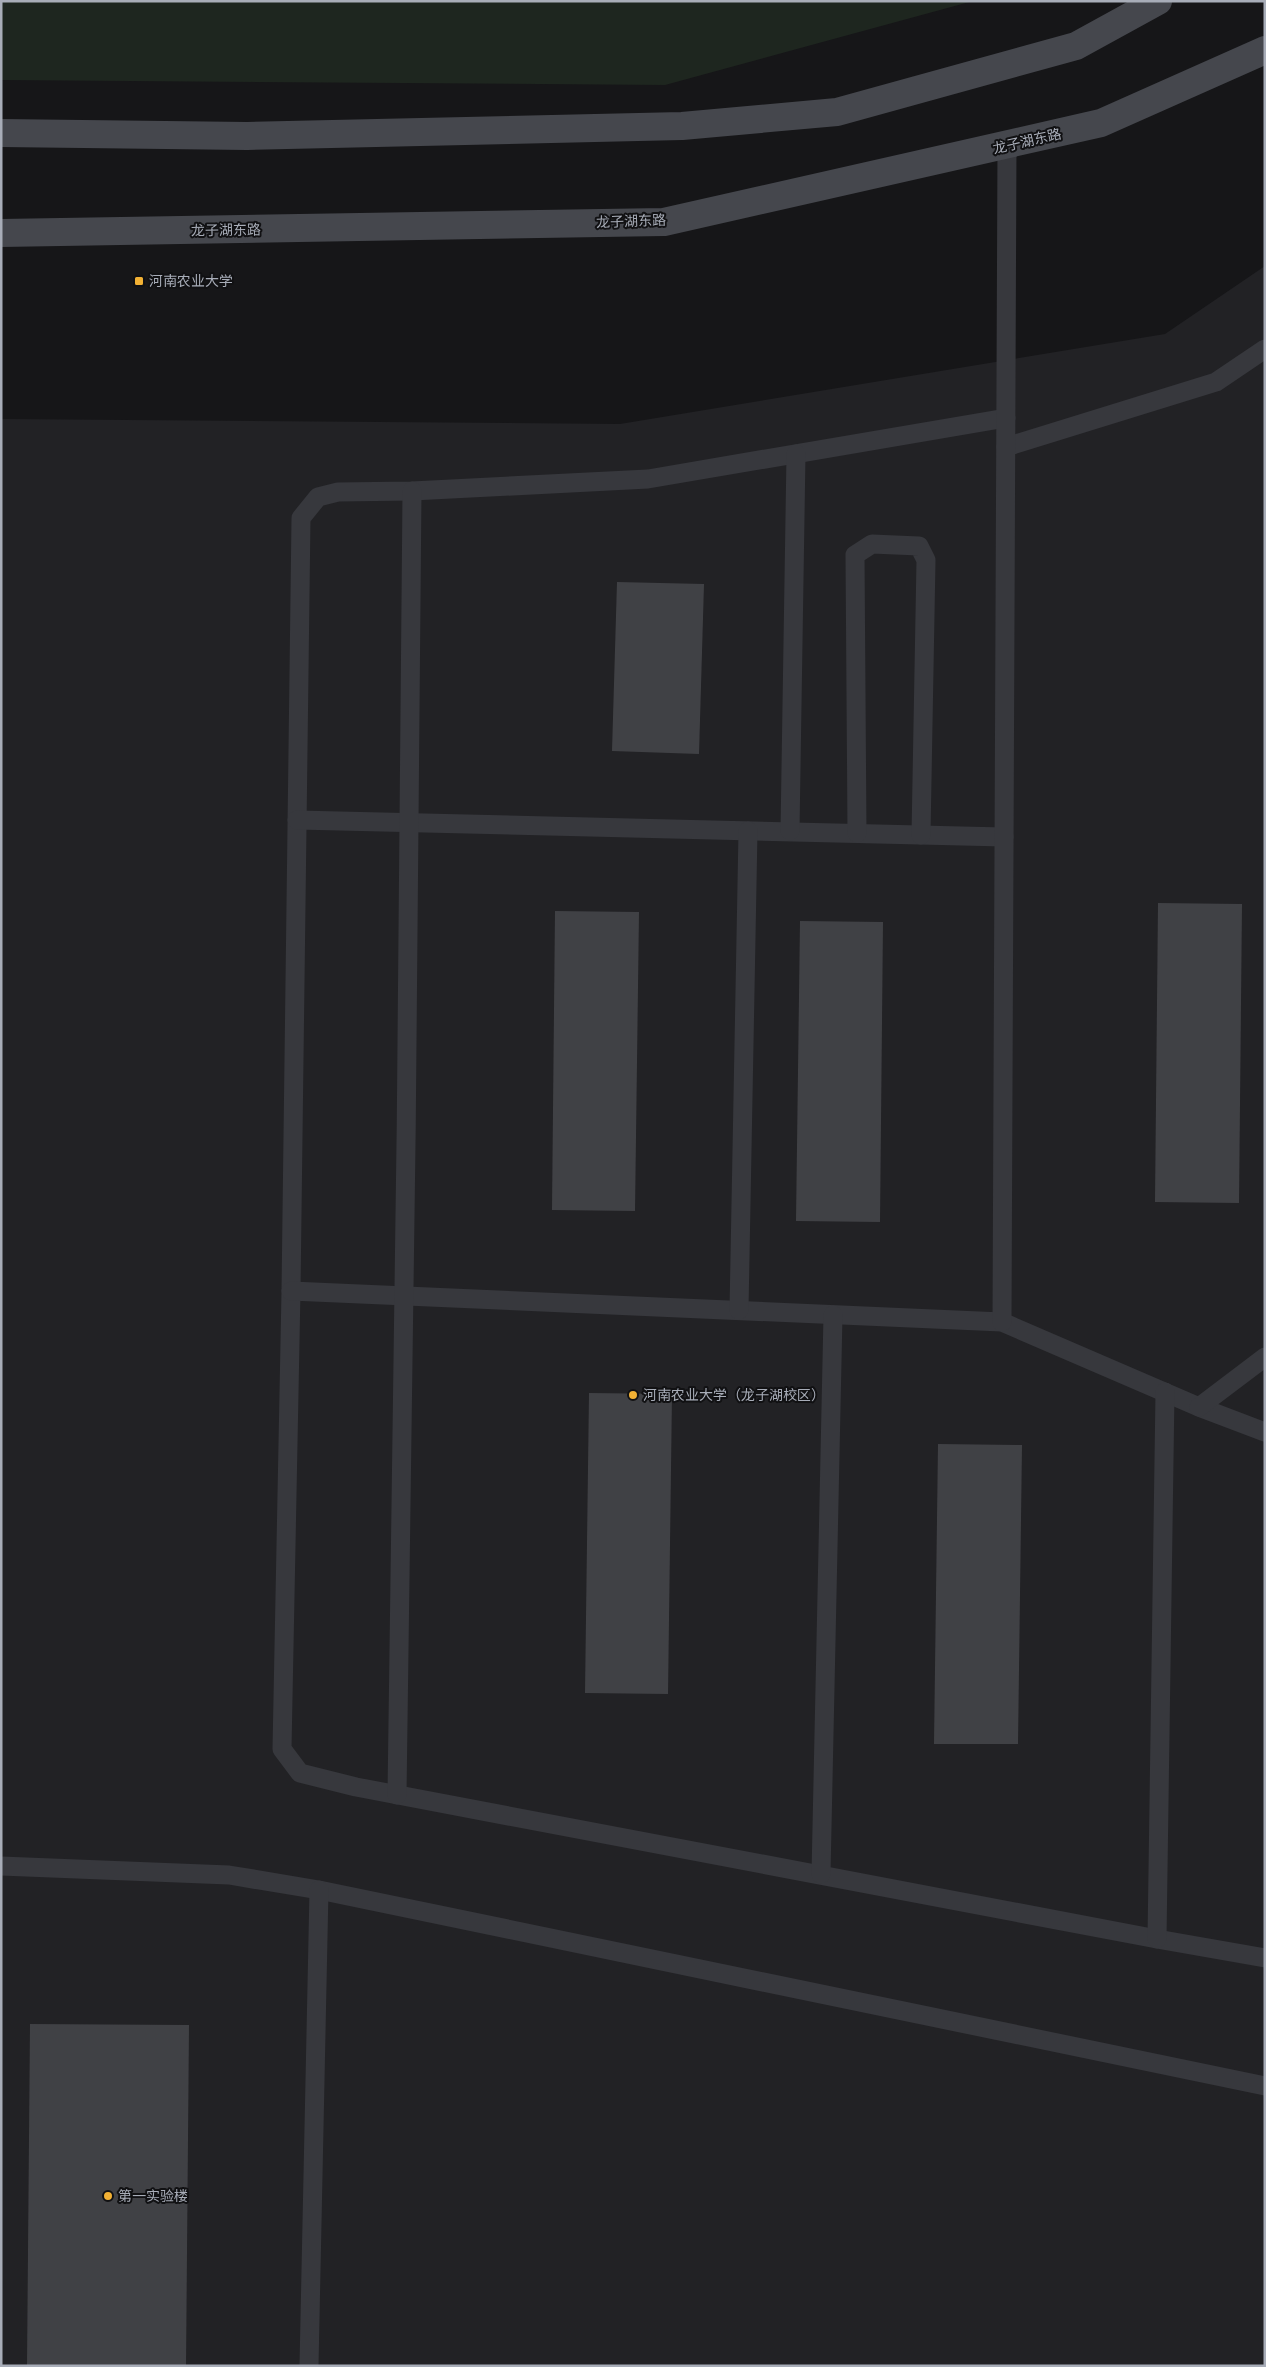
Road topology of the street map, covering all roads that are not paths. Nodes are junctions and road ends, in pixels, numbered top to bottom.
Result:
1 (1158, 1) edge
2 (1265, 50) edge
3 (1, 133) edge
4 (1007, 145) junction
5 (1, 233) edge
6 (1265, 350) edge
7 (1006, 418) junction
8 (1006, 447) junction
9 (796, 454) junction
10 (412, 491) junction
11 (297, 820) junction
12 (411, 823) junction
13 (748, 831) junction
14 (790, 832) junction
15 (857, 833) junction
16 (921, 835) junction
17 (1004, 837) junction
18 (291, 1291) junction
19 (402, 1296) junction
20 (740, 1310) junction
21 (833, 1315) junction
22 (1002, 1322) junction
23 (1265, 1358) edge
24 (1165, 1392) junction
25 (1199, 1407) junction
26 (1265, 1432) edge
27 (397, 1795) junction
28 (1, 1866) edge
29 (821, 1874) junction
30 (319, 1890) junction
31 (1157, 1939) junction
32 (1265, 1958) edge
33 (1265, 2086) edge
34 (310, 2366) edge

1 - 3 street
2 - 4 street, 龙子湖东路
4 - 5 street, 龙子湖东路
4 - 7 lane
6 - 8 lane
7 - 8 lane
7 - 9 lane
8 - 17 lane
9 - 10 lane
9 - 14 lane
10 - 11 lane
10 - 12 lane
11 - 12 lane
11 - 18 lane
12 - 13 lane
12 - 19 lane
13 - 14 lane
13 - 20 lane
14 - 15 lane
15 - 16 lane
15 - 16 lane
16 - 17 lane
17 - 22 lane
18 - 19 lane
18 - 27 lane
19 - 20 lane
19 - 27 lane
20 - 21 lane
21 - 22 lane
21 - 29 lane
22 - 24 lane
23 - 25 lane
24 - 25 lane
24 - 31 lane
25 - 26 lane
27 - 29 lane
28 - 30 lane
29 - 31 lane
30 - 33 lane
30 - 34 lane
31 - 32 lane

